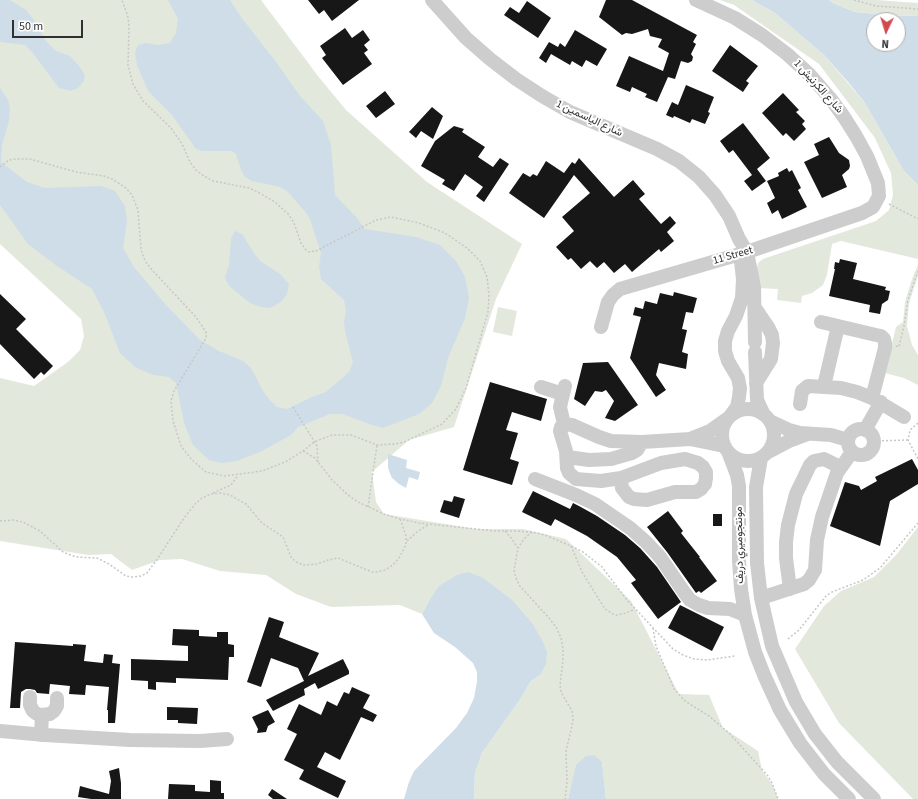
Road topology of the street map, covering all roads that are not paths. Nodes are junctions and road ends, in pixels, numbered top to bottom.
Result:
1 (432, 0) edge
2 (696, 0) edge
3 (879, 196) joint
4 (744, 254) junction
5 (821, 322) dead end
6 (731, 325) junction
7 (838, 326) junction
8 (601, 327) dead end
9 (762, 327) junction
10 (756, 382) junction
11 (824, 386) junction
12 (541, 387) dead end
13 (876, 400) junction
14 (800, 404) dead end
15 (730, 417) junction
16 (904, 417) dead end
17 (767, 418) junction
18 (570, 425) junction
19 (811, 434) junction
20 (869, 435) junction
21 (687, 439) junction
22 (642, 442) junction
23 (850, 446) junction
24 (727, 450) junction
25 (764, 455) junction
26 (567, 457) junction
27 (684, 459) junction
28 (840, 467) junction
29 (621, 478) junction
30 (536, 480) dead end
31 (741, 589) junction
32 (790, 590) junction
33 (761, 598) junction
34 (719, 609) junction
35 (745, 615) junction
36 (30, 697) dead end
37 (57, 698) dead end
38 (42, 715) junction
39 (0, 731) edge
40 (41, 735) junction
41 (227, 739) dead end
42 (848, 799) edge
43 (874, 799) edge

1 - 4 street, شارع الياسمين 1
2 - 3 street, شارع الكرنيش 1
3 - 4 street, 11 Street
4 - 6 street
4 - 8 street, 11 Street
4 - 9 street
5 - 7 street
6 - 9 street
6 - 15 street
7 - 11 street
7 - 13 street
9 - 10 street
9 - 10 street
10 - 17 street
11 - 13 street
11 - 14 street
12 - 18 street
13 - 16 street
13 - 20 street
15 - 17 street
15 - 21 street
15 - 24 street
17 - 19 street
17 - 25 street
18 - 22 street
18 - 26 street
19 - 23 street
19 - 25 street
20 - 23 street
20 - 23 street
21 - 22 street
21 - 24 street
21 - 27 street
22 - 26 street
23 - 28 street
24 - 25 street
24 - 31 street, مونتجوميري دريف
25 - 33 street, مونتجوميري دريف
26 - 29 street
27 - 29 street
27 - 29 street
28 - 32 street
28 - 32 street
30 - 34 street
31 - 34 street
31 - 35 street, مونتجوميري دريف
32 - 33 street
33 - 43 street, مونتجوميري دريف
34 - 35 street
35 - 42 street, مونتجوميري دريف
36 - 38 street
37 - 38 street
38 - 40 street
39 - 40 street
40 - 41 street

